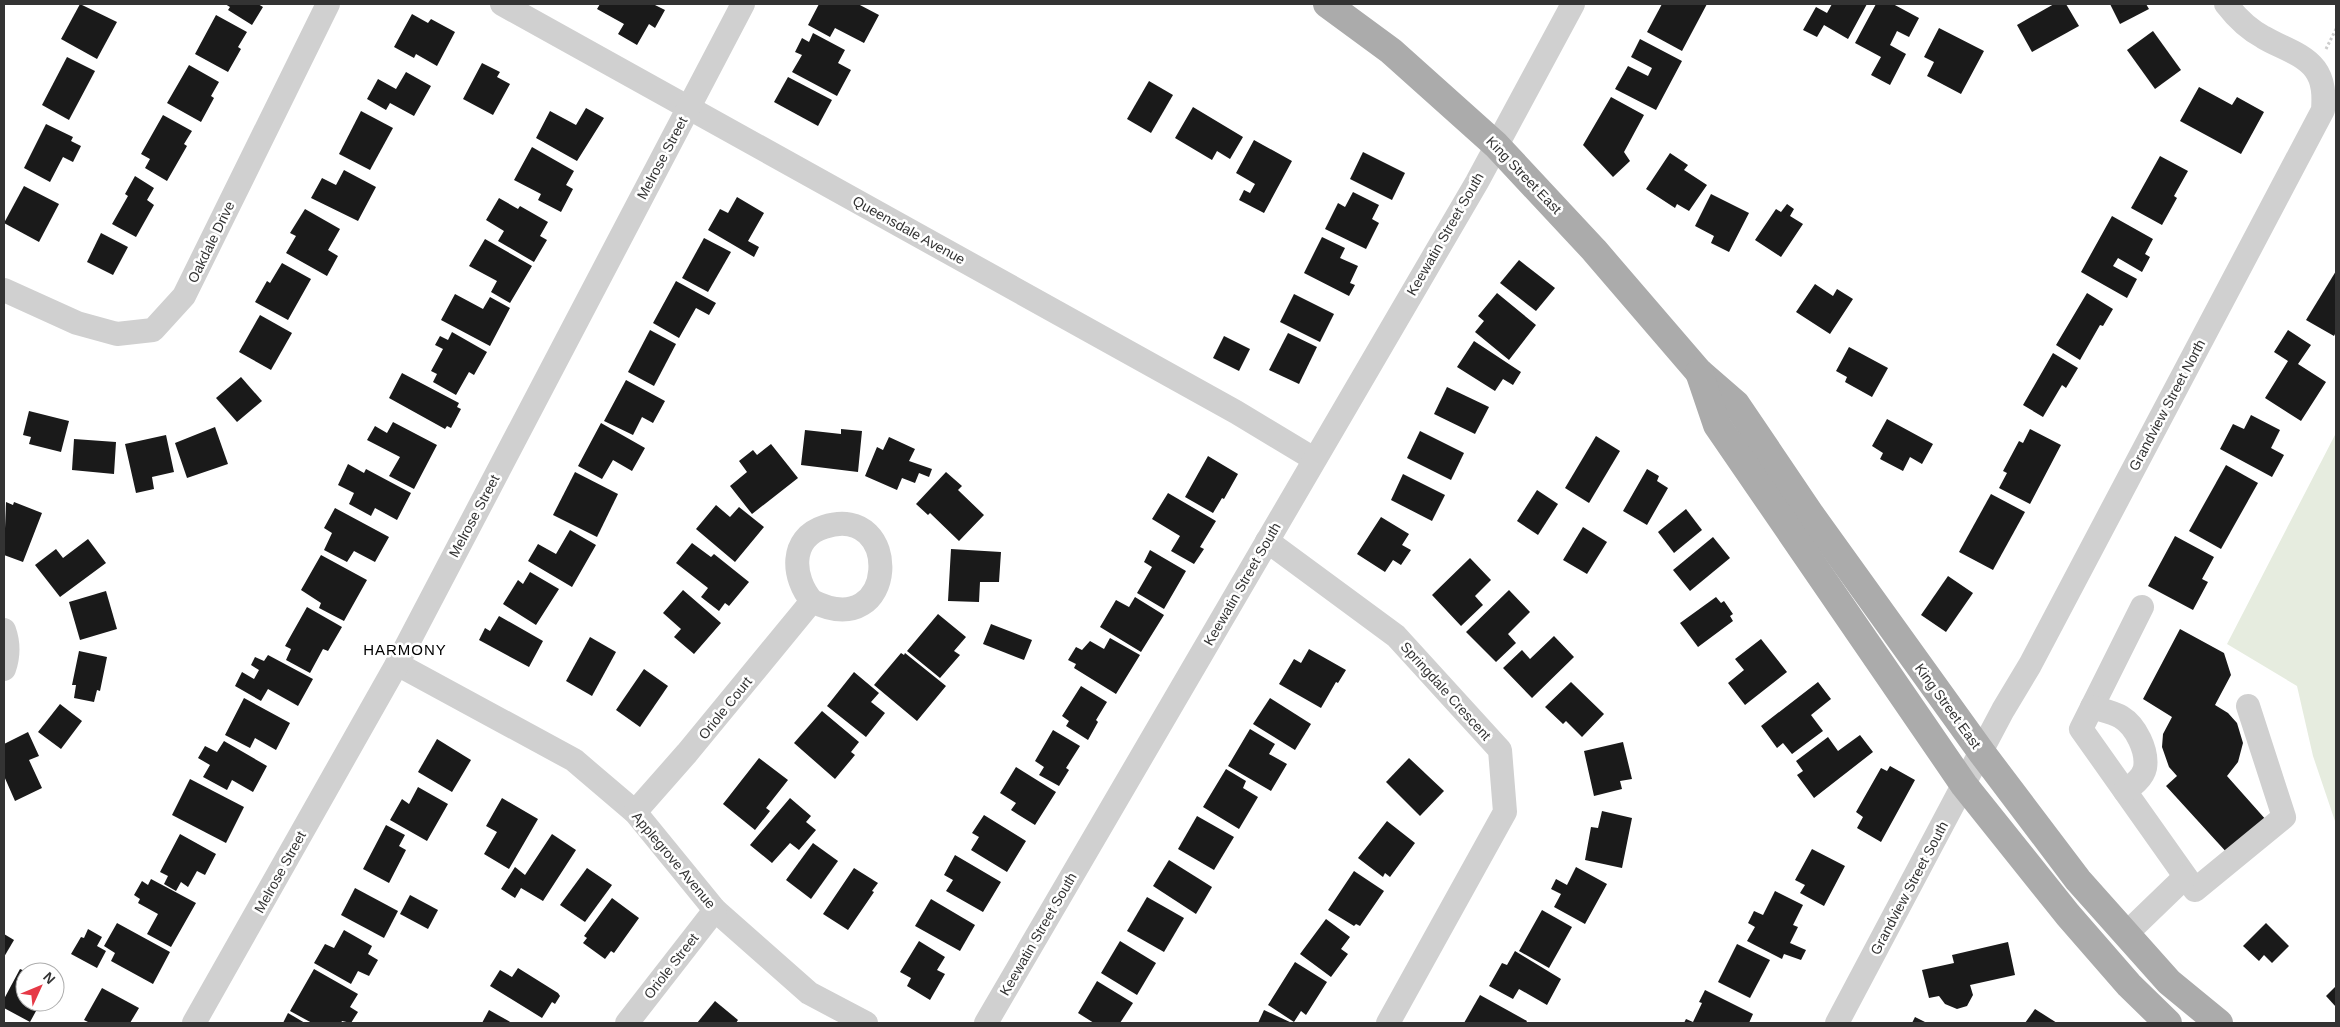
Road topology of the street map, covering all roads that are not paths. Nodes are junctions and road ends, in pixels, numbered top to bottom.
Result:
1 (328, 4) edge
2 (502, 4) edge
3 (743, 4) edge
4 (1327, 4) edge
5 (1574, 4) edge
6 (2226, 4) edge
7 (688, 108) junction
8 (1496, 144) junction
9 (4, 290) edge
10 (1698, 371) junction
11 (1314, 459) junction
12 (1267, 541) junction
13 (812, 602) dead end
14 (2142, 607) dead end
15 (4, 630) edge
16 (397, 664) junction
17 (4, 669) edge
18 (2248, 706) dead end
19 (2092, 707) junction
20 (1982, 753) junction
21 (1964, 785) junction
22 (2125, 791) junction
23 (636, 812) junction
24 (2185, 877) junction
25 (715, 910) junction
26 (2127, 933) junction
27 (194, 1023) edge
28 (627, 1023) edge
29 (866, 1023) edge
30 (986, 1023) edge
31 (1388, 1023) edge
32 (1837, 1023) edge
33 (2168, 1023) edge
34 (2219, 1023) edge

1 - 9 street, Oakdale Drive
2 - 7 street, Queensdale Avenue
3 - 7 street, Melrose Street
4 - 8 main road, King Street East
5 - 8 street, Keewatin Street South
6 - 20 street, Grandview Street North
7 - 11 street, Queensdale Avenue
7 - 16 street, Melrose Street
8 - 10 main road, King Street East
8 - 11 street, Keewatin Street South
10 - 20 main road, King Street East
10 - 21 main road, King Street East
11 - 12 street, Keewatin Street South
12 - 30 street, Keewatin Street South
12 - 31 street, Springdale Crescent
13 - 23 street, Oriole Court
14 - 19 street
15 - 17 street
16 - 23 street, Applegrove Avenue
16 - 27 street, Melrose Street
18 - 24 street
19 - 22 street
19 - 22 street
20 - 21 street, Grandview Street South
20 - 26 main road, King Street East
21 - 32 street, Grandview Street South
21 - 33 main road, King Street East
22 - 24 street
23 - 25 street, Applegrove Avenue
24 - 26 street
25 - 28 street, Oriole Street
25 - 29 street, Applegrove Avenue
26 - 34 main road, King Street East

